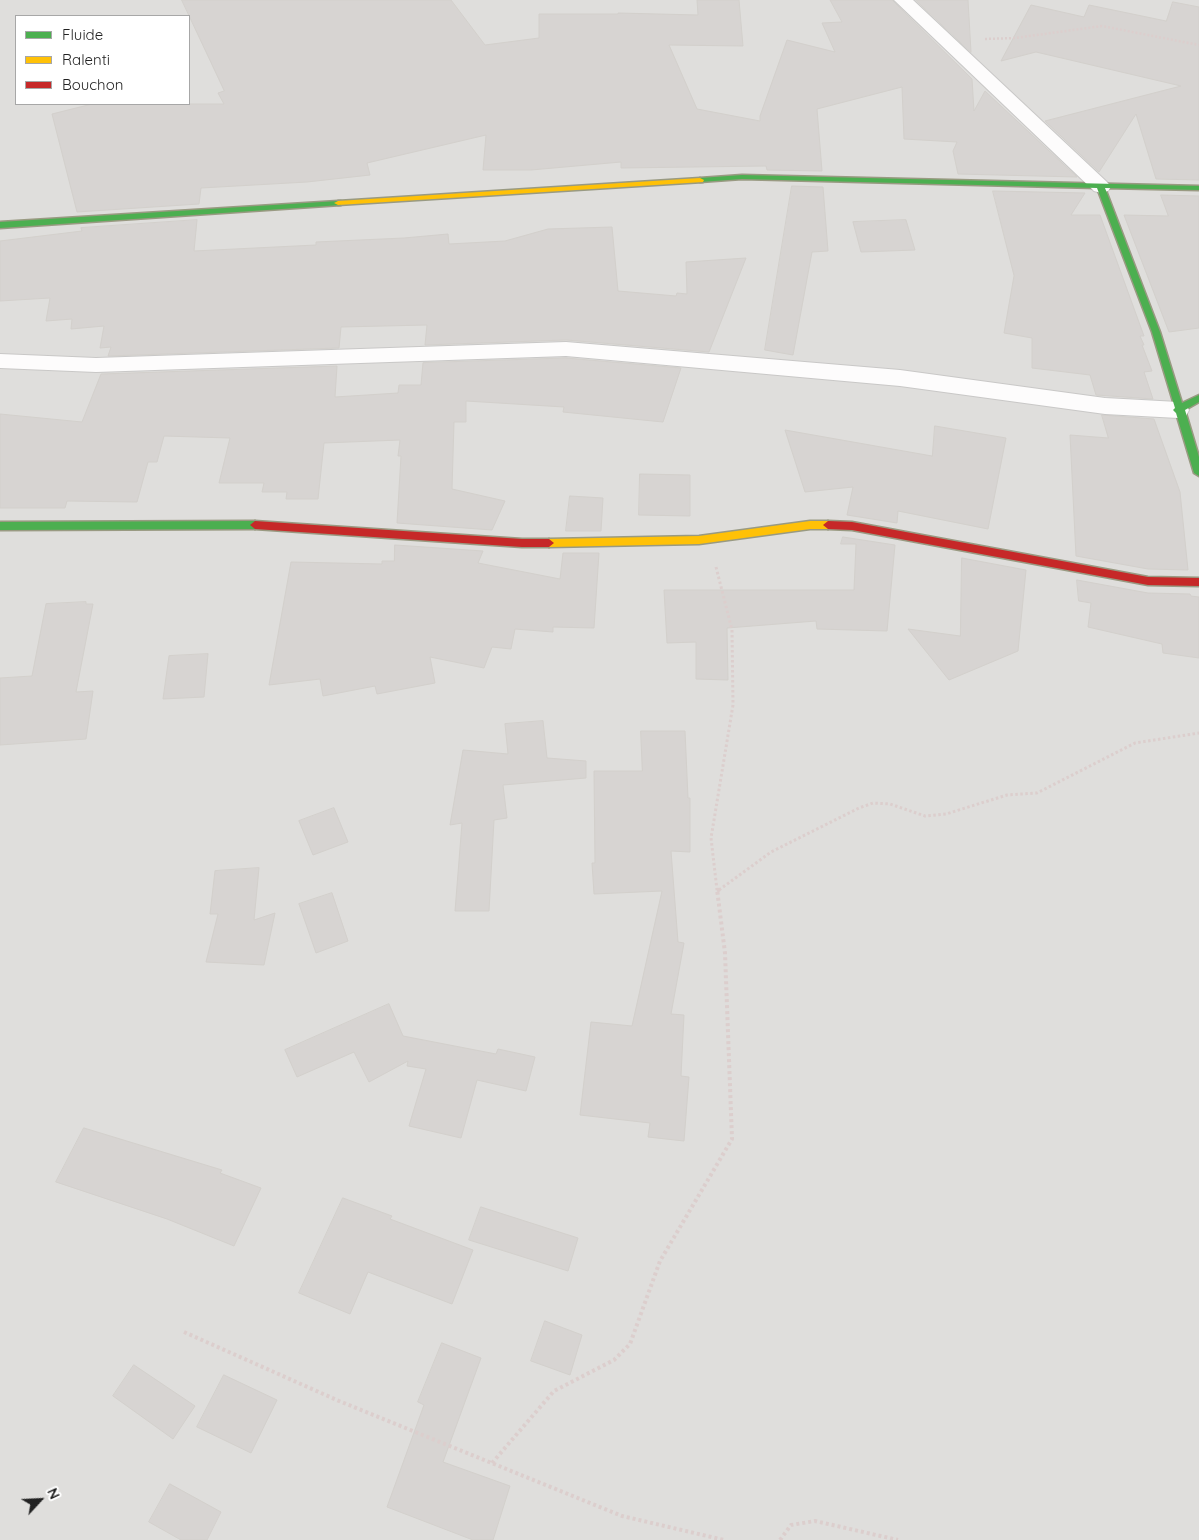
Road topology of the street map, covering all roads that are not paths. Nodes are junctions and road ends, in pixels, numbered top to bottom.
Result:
1 (903, 0) edge
2 (1101, 187) junction
3 (1199, 188) edge
4 (0, 225) edge
5 (0, 361) edge
6 (1199, 398) edge
7 (1178, 410) junction
8 (1199, 473) edge
9 (0, 526) edge
10 (1199, 582) edge

1 - 2 street
2 - 3 street
2 - 4 street
2 - 7 street
5 - 7 street
6 - 7 street
7 - 8 street
9 - 10 street

